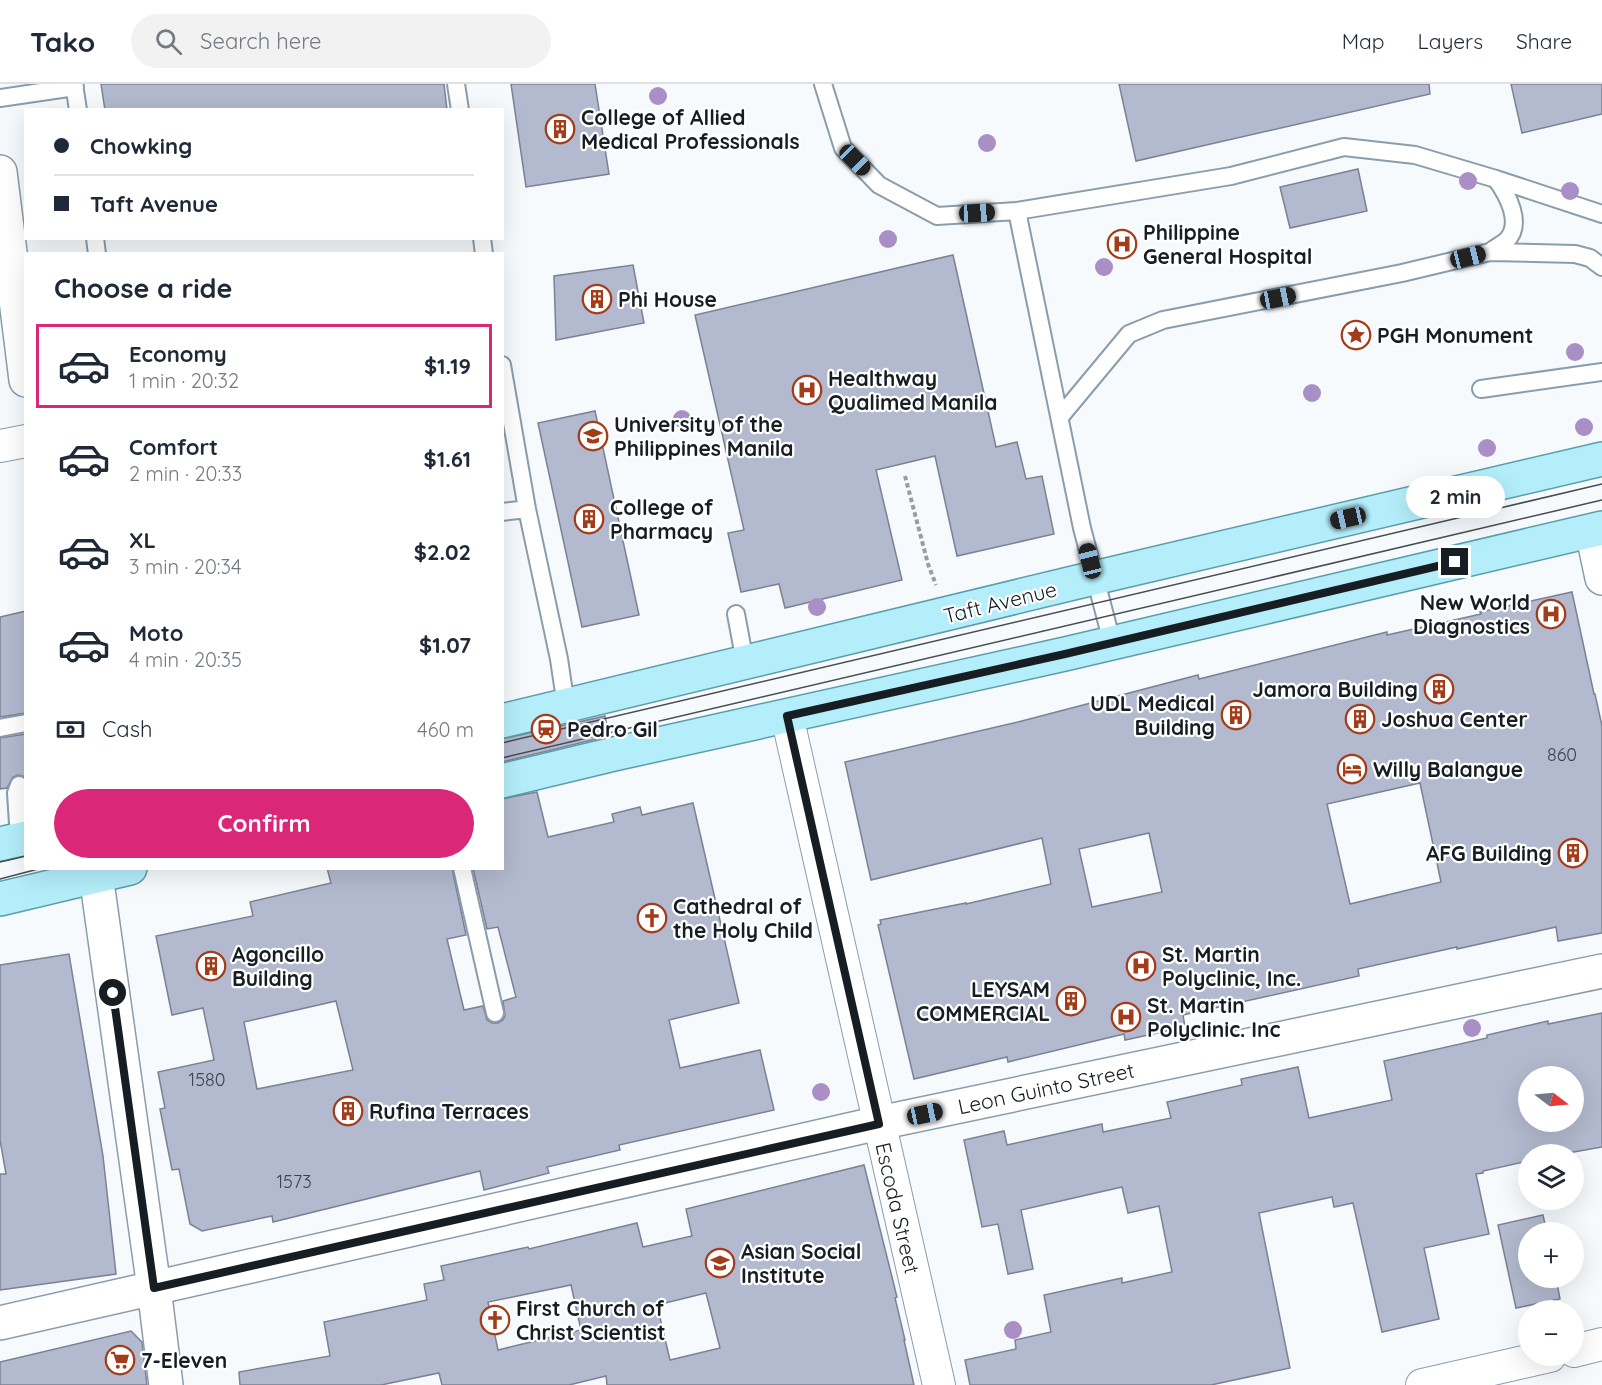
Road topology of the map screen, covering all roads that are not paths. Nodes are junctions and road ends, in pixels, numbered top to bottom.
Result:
1 (456, 84) edge
2 (823, 84) edge
3 (75, 86) edge
4 (0, 98) edge
5 (78, 108) edge
6 (460, 108) edge
7 (0, 172) edge
8 (1496, 179) junction
9 (1017, 211) junction
10 (1602, 214) edge
11 (1490, 252) junction
12 (1602, 267) edge
13 (24, 364) edge
14 (1602, 372) edge
15 (504, 377) edge
16 (1481, 389) dead end
17 (1060, 417) junction
18 (24, 441) edge
19 (0, 447) edge
20 (1602, 459) edge
21 (527, 509) junction
22 (504, 512) edge
23 (1597, 529) edge
24 (1094, 578) junction
25 (1602, 578) edge
26 (736, 614) dead end
27 (1112, 642) junction
28 (745, 662) junction
29 (566, 706) junction
30 (787, 716) junction
31 (504, 722) edge
32 (24, 723) edge
33 (0, 728) edge
34 (504, 781) edge
35 (19, 785) dead end
36 (15, 840) edge
37 (116, 870) edge
38 (462, 870) edge
39 (96, 873) edge
40 (0, 899) edge
41 (1602, 971) edge
42 (495, 1013) dead end
43 (879, 1124) junction
44 (154, 1288) junction
45 (0, 1323) edge
46 (1602, 1344) edge
47 (1584, 1348) edge
48 (1518, 1363) edge
49 (166, 1385) edge
50 (939, 1385) edge
51 (1422, 1385) edge

1 - 6 lane
2 - 9 lane
3 - 4 lane
3 - 5 lane
7 - 13 street
8 - 9 lane
8 - 10 lane
8 - 11 lane
9 - 17 lane
11 - 12 lane
11 - 17 lane
14 - 16 lane
15 - 21 lane
17 - 24 lane
18 - 19 street
20 - 24 main road, Taft Avenue
21 - 22 lane
21 - 29 lane
23 - 25 street
23 - 27 main road
24 - 27 lane
24 - 28 main road, Taft Avenue
26 - 28 lane
27 - 30 main road
28 - 29 main road, Taft Avenue
29 - 31 main road, Taft Avenue
30 - 34 main road
30 - 43 street, Escoda Street
32 - 33 lane
35 - 36 lane
37 - 39 main road
38 - 42 lane
39 - 40 main road
39 - 44 street
41 - 43 street, Leon Guinto Street
43 - 44 street, Leon Guinto Street
43 - 50 street, Escoda Street
44 - 45 street, Leon Guinto Street
44 - 49 street
46 - 47 street
48 - 51 street

